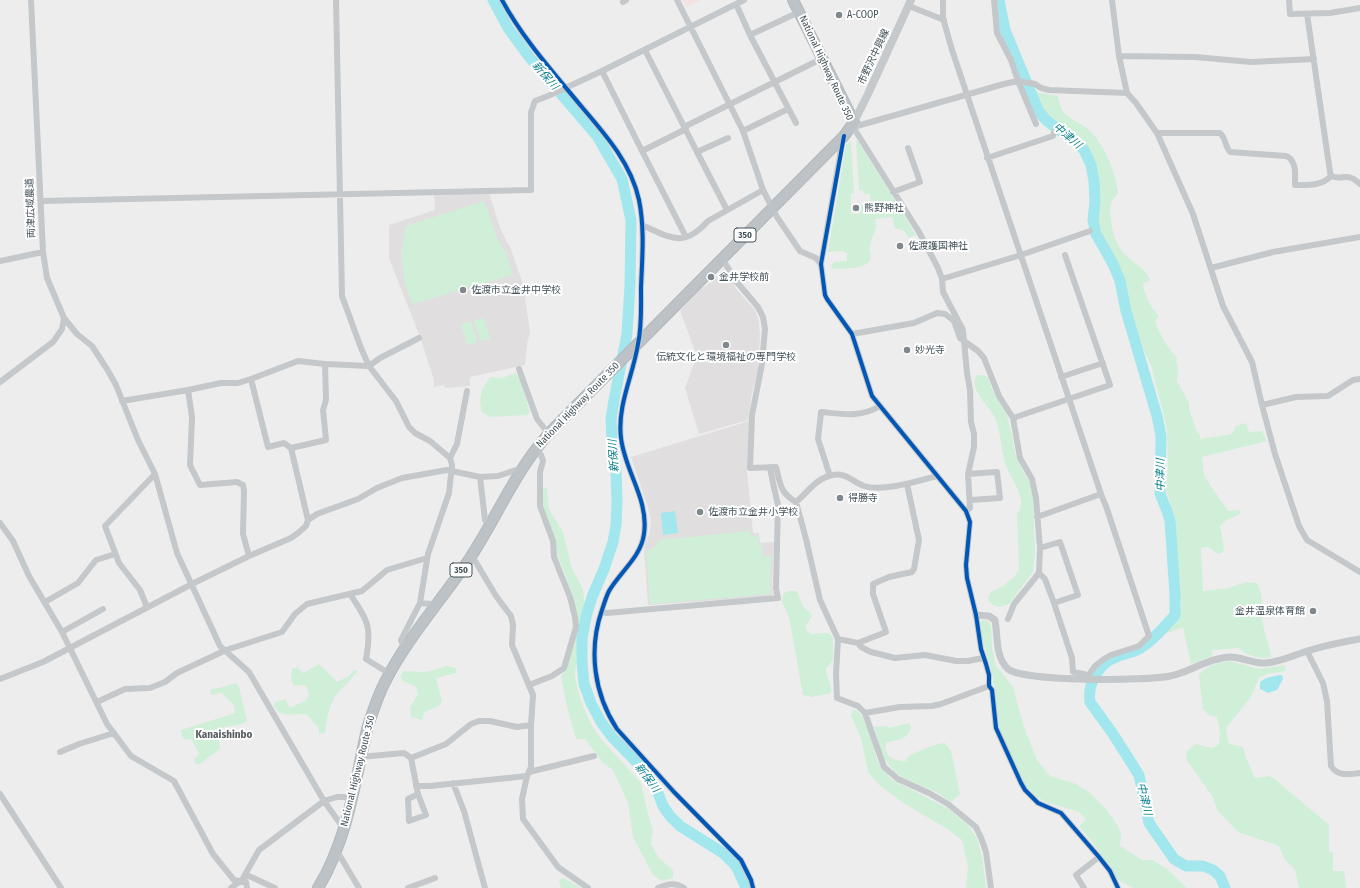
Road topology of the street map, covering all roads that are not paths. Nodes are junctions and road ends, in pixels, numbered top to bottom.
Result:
1 (31, 0) edge
2 (336, 0) edge
3 (502, 0) edge
4 (677, 0) edge
5 (744, 0) edge
6 (793, 0) edge
7 (943, 0) edge
8 (994, 0) edge
9 (1112, 0) edge
10 (1290, 0) edge
11 (910, 2) edge
12 (736, 4) junction
13 (1360, 8) edge
14 (799, 12) junction
15 (1307, 14) junction
16 (944, 20) junction
17 (691, 27) junction
18 (750, 35) junction
19 (645, 50) junction
20 (1119, 56) junction
21 (823, 58) junction
22 (1314, 59) junction
23 (602, 71) junction
24 (1018, 81) junction
25 (775, 82) junction
26 (566, 88) junction
27 (967, 93) junction
28 (1127, 93) junction
29 (730, 104) junction
30 (788, 109) junction
31 (854, 122) junction
32 (796, 123) dead end
33 (1036, 124) dead end
34 (685, 128) junction
35 (743, 131) junction
36 (1054, 132) dead end
37 (1156, 133) junction
38 (844, 136) junction
39 (728, 138) dead end
40 (908, 148) dead end
41 (642, 151) junction
42 (697, 152) junction
43 (987, 158) junction
44 (1331, 176) junction
45 (1360, 184) edge
46 (763, 190) junction
47 (893, 192) junction
48 (339, 194) junction
49 (41, 201) junction
50 (773, 208) junction
51 (728, 210) junction
52 (642, 225) junction
53 (1090, 231) dead end
54 (686, 237) junction
55 (1360, 238) edge
56 (43, 252) junction
57 (1021, 255) junction
58 (1065, 255) dead end
59 (722, 258) junction
60 (0, 261) edge
61 (821, 264) junction
62 (1211, 268) junction
63 (942, 279) junction
64 (64, 318) junction
65 (852, 334) junction
66 (419, 338) dead end
67 (965, 342) junction
68 (636, 345) junction
69 (1102, 363) junction
70 (325, 364) junction
71 (369, 366) junction
72 (519, 369) dead end
73 (1061, 376) junction
74 (251, 379) junction
75 (1360, 379) edge
76 (0, 382) edge
77 (188, 390) junction
78 (467, 391) dead end
79 (1068, 400) junction
80 (122, 401) junction
81 (1262, 405) junction
82 (880, 406) junction
83 (1013, 418) junction
84 (548, 433) junction
85 (291, 448) junction
86 (536, 448) junction
87 (450, 458) junction
88 (770, 467) junction
89 (522, 468) junction
90 (452, 471) junction
91 (155, 474) junction
92 (968, 474) junction
93 (830, 476) junction
94 (937, 476) junction
95 (480, 477) junction
96 (907, 484) junction
97 (1101, 494) junction
98 (970, 500) junction
99 (796, 502) junction
100 (966, 511) junction
101 (1037, 516) junction
102 (308, 520) junction
103 (0, 523) edge
104 (489, 525) junction
105 (1040, 548) junction
106 (115, 554) junction
107 (249, 556) junction
108 (471, 557) junction
109 (427, 558) junction
110 (1360, 572) edge
111 (1038, 573) junction
112 (192, 584) junction
113 (350, 594) junction
114 (45, 602) junction
115 (420, 603) junction
116 (1054, 603) junction
117 (432, 604) dead end
118 (147, 607) junction
119 (103, 609) dead end
120 (601, 612) junction
121 (976, 615) junction
122 (1008, 619) dead end
123 (62, 632) junction
124 (838, 639) junction
125 (1360, 639) edge
126 (858, 643) junction
127 (407, 646) junction
128 (70, 648) junction
129 (226, 650) junction
130 (1307, 651) junction
131 (983, 658) junction
132 (390, 674) junction
133 (0, 679) edge
134 (1087, 679) junction
135 (529, 685) junction
136 (989, 686) junction
137 (97, 702) junction
138 (865, 713) junction
139 (531, 725) junction
140 (114, 733) junction
141 (60, 752) dead end
142 (594, 756) dead end
143 (360, 757) junction
144 (411, 758) junction
145 (1360, 773) edge
146 (528, 774) junction
147 (453, 783) junction
148 (416, 786) junction
149 (0, 794) edge
150 (418, 794) dead end
151 (351, 797) junction
152 (324, 801) junction
153 (344, 828) junction
154 (337, 851) junction
155 (1099, 857) junction
156 (243, 878) junction
157 (435, 878) dead end
158 (1118, 886) edge
159 (61, 888) edge
160 (231, 888) edge
161 (247, 888) edge
162 (275, 888) edge
163 (318, 888) edge
164 (359, 888) edge
165 (408, 888) edge
166 (484, 888) edge
167 (588, 888) edge
168 (658, 888) edge
169 (684, 888) edge
170 (753, 888) edge
171 (991, 888) edge
172 (1084, 888) edge
173 (1110, 888) edge

1 - 49 street, 両津広域農道
2 - 48 street
3 - 26 street
4 - 17 street
5 - 12 street
6 - 14 highway, National Highway Route 350
7 - 16 street
8 - 24 street
9 - 20 street
10 - 15 street
11 - 16 street
11 - 31 main road, 市野沢中興線
12 - 17 street
12 - 18 street
13 - 15 street
14 - 18 street
14 - 21 highway, National Highway Route 350
15 - 22 street
16 - 27 street
17 - 19 street
17 - 29 street
18 - 25 street
19 - 23 street
19 - 34 street
20 - 22 street
20 - 28 street
21 - 25 street
21 - 31 highway, National Highway Route 350
22 - 44 street
23 - 26 street
23 - 41 street
24 - 27 street
24 - 28 street
24 - 33 street
25 - 29 street
25 - 30 street
26 - 48 street
26 - 52 street
27 - 31 street
27 - 43 street
28 - 37 street
29 - 34 street
29 - 35 street
30 - 32 street
30 - 35 street
31 - 38 highway, National Highway Route 350 / 350
31 - 47 street
34 - 41 street
34 - 42 street
35 - 46 street
36 - 43 street
37 - 44 street
37 - 62 street
38 - 50 highway, National Highway Route 350 / 350
38 - 61 street
39 - 42 street
40 - 47 street
41 - 54 street
42 - 51 street
43 - 57 street
44 - 45 street
46 - 50 street
46 - 51 street
47 - 63 street
48 - 49 street
48 - 71 street
49 - 56 street, 両津広域農道
50 - 59 highway, National Highway Route 350 / 350
50 - 61 street
51 - 54 street
52 - 54 street
52 - 68 street
53 - 57 street
55 - 62 street
56 - 60 street
56 - 64 street, 両津広域農道
57 - 63 street
57 - 73 street
58 - 69 street
59 - 68 highway, National Highway Route 350 / 350
59 - 88 street
61 - 65 street
62 - 81 street
63 - 67 street
64 - 76 street
64 - 80 street, 両津広域農道
65 - 67 street
65 - 82 street
66 - 71 street
67 - 83 street
67 - 92 street
68 - 84 highway, National Highway Route 350 / 350
68 - 120 street
69 - 73 street
69 - 79 street
70 - 71 street
70 - 74 street
70 - 85 street
71 - 87 street
72 - 84 street
73 - 79 street
74 - 77 street
74 - 85 street
75 - 81 street
77 - 80 street
77 - 107 street
78 - 87 street
79 - 83 street
79 - 97 street
80 - 91 street, 両津広域農道
81 - 110 street
82 - 93 street
82 - 94 street
83 - 101 street
84 - 86 highway, National Highway Route 350 / 350
85 - 102 street
86 - 89 highway, National Highway Route 350 / 350
86 - 135 street
87 - 90 street
88 - 99 street
88 - 120 street
89 - 95 street
89 - 104 highway, National Highway Route 350 / 350
90 - 95 street
90 - 102 street
90 - 109 street
91 - 106 street
91 - 112 street, 両津広域農道
92 - 98 street
92 - 98 street
93 - 96 street
93 - 99 street
94 - 96 street
94 - 100 street
95 - 104 street
96 - 126 street
97 - 101 street
97 - 134 street
98 - 100 street
99 - 124 street
100 - 121 street
101 - 105 street
102 - 107 street
103 - 114 street
104 - 108 highway, National Highway Route 350 / 350
105 - 111 street
105 - 116 street
106 - 114 street
106 - 118 street
107 - 112 street
108 - 127 highway, National Highway Route 350 / 350
108 - 135 street
109 - 113 street
109 - 115 street
111 - 116 street
111 - 122 street
112 - 118 street
112 - 129 street, 両津広域農道
113 - 129 street
113 - 132 street
114 - 123 street
115 - 117 street
115 - 127 street
116 - 134 street
118 - 128 street
119 - 123 street
120 - 170 street
121 - 131 street
121 - 134 street
123 - 128 street
124 - 126 street
124 - 138 street
125 - 130 street
126 - 131 street
127 - 132 highway, National Highway Route 350 / 350
128 - 133 street
128 - 137 street
129 - 137 street
129 - 152 street, 両津広域農道
130 - 134 street
130 - 145 street
131 - 136 street
132 - 143 highway, National Highway Route 350 / 350
135 - 139 street
136 - 138 street
136 - 155 street
137 - 140 street
138 - 171 street
139 - 144 street
139 - 146 street
140 - 141 street
140 - 156 street
142 - 146 street
143 - 144 street
143 - 151 highway, National Highway Route 350 / 350
144 - 148 street
146 - 147 street
146 - 167 street
147 - 148 street
147 - 166 street
148 - 150 street
149 - 159 street
151 - 152 street
151 - 153 highway, National Highway Route 350 / 350
152 - 153 street, 両津広域農道
152 - 156 street
153 - 154 highway, National Highway Route 350 / 350
154 - 163 highway, National Highway Route 350 / 350
154 - 164 street
155 - 158 street
155 - 172 street
156 - 160 street
156 - 161 street
156 - 162 street
157 - 165 street
158 - 173 street
168 - 169 street

